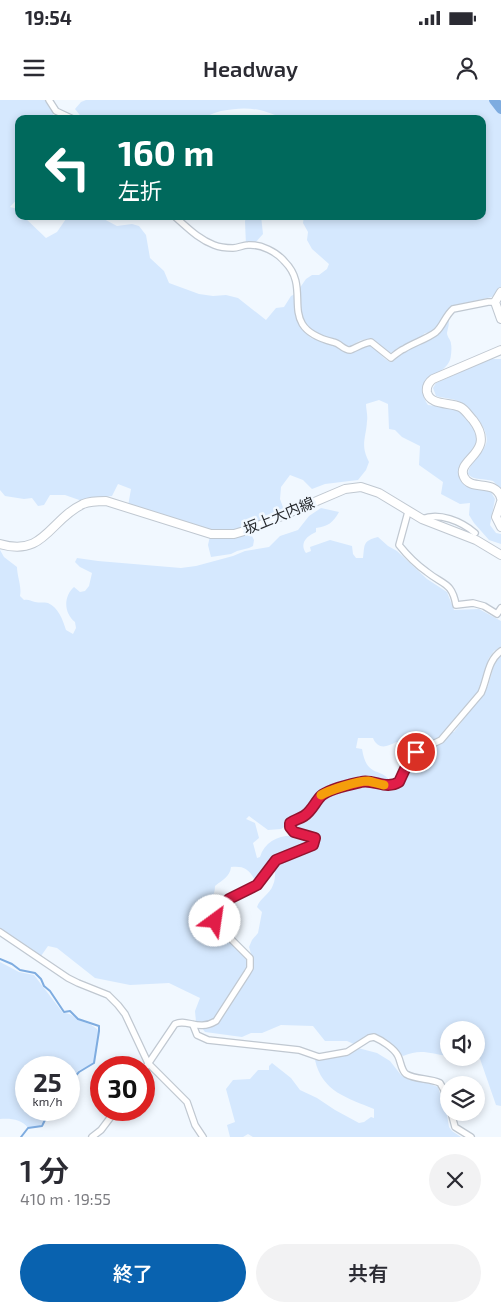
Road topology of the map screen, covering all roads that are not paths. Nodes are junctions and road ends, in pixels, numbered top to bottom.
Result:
1 (50, 100) edge
2 (64, 115) edge
3 (179, 220) edge
4 (501, 292) edge
5 (495, 302) junction
6 (501, 319) edge
7 (501, 350) edge
8 (501, 500) edge
9 (408, 512) junction
10 (422, 519) junction
11 (501, 527) edge
12 (475, 533) dead end
13 (0, 544) edge
14 (501, 555) edge
15 (501, 608) edge
16 (501, 652) edge
17 (0, 932) edge
18 (193, 1025) junction
19 (145, 1056) edge
20 (153, 1056) edge
21 (155, 1070) edge
22 (440, 1083) edge
23 (108, 1121) edge
24 (453, 1121) edge
25 (92, 1137) edge
26 (203, 1137) edge
27 (471, 1137) edge

1 - 2 street
3 - 5 street
4 - 5 main road
5 - 6 main road
7 - 8 main road
8 - 11 main road
9 - 10 main road, 坂上大内線
9 - 13 main road, 坂上大内線
9 - 15 street
10 - 12 street
10 - 14 main road, 坂上大内線
16 - 18 street
17 - 19 street
18 - 20 street
18 - 22 street
21 - 26 street
23 - 25 street
24 - 27 street

